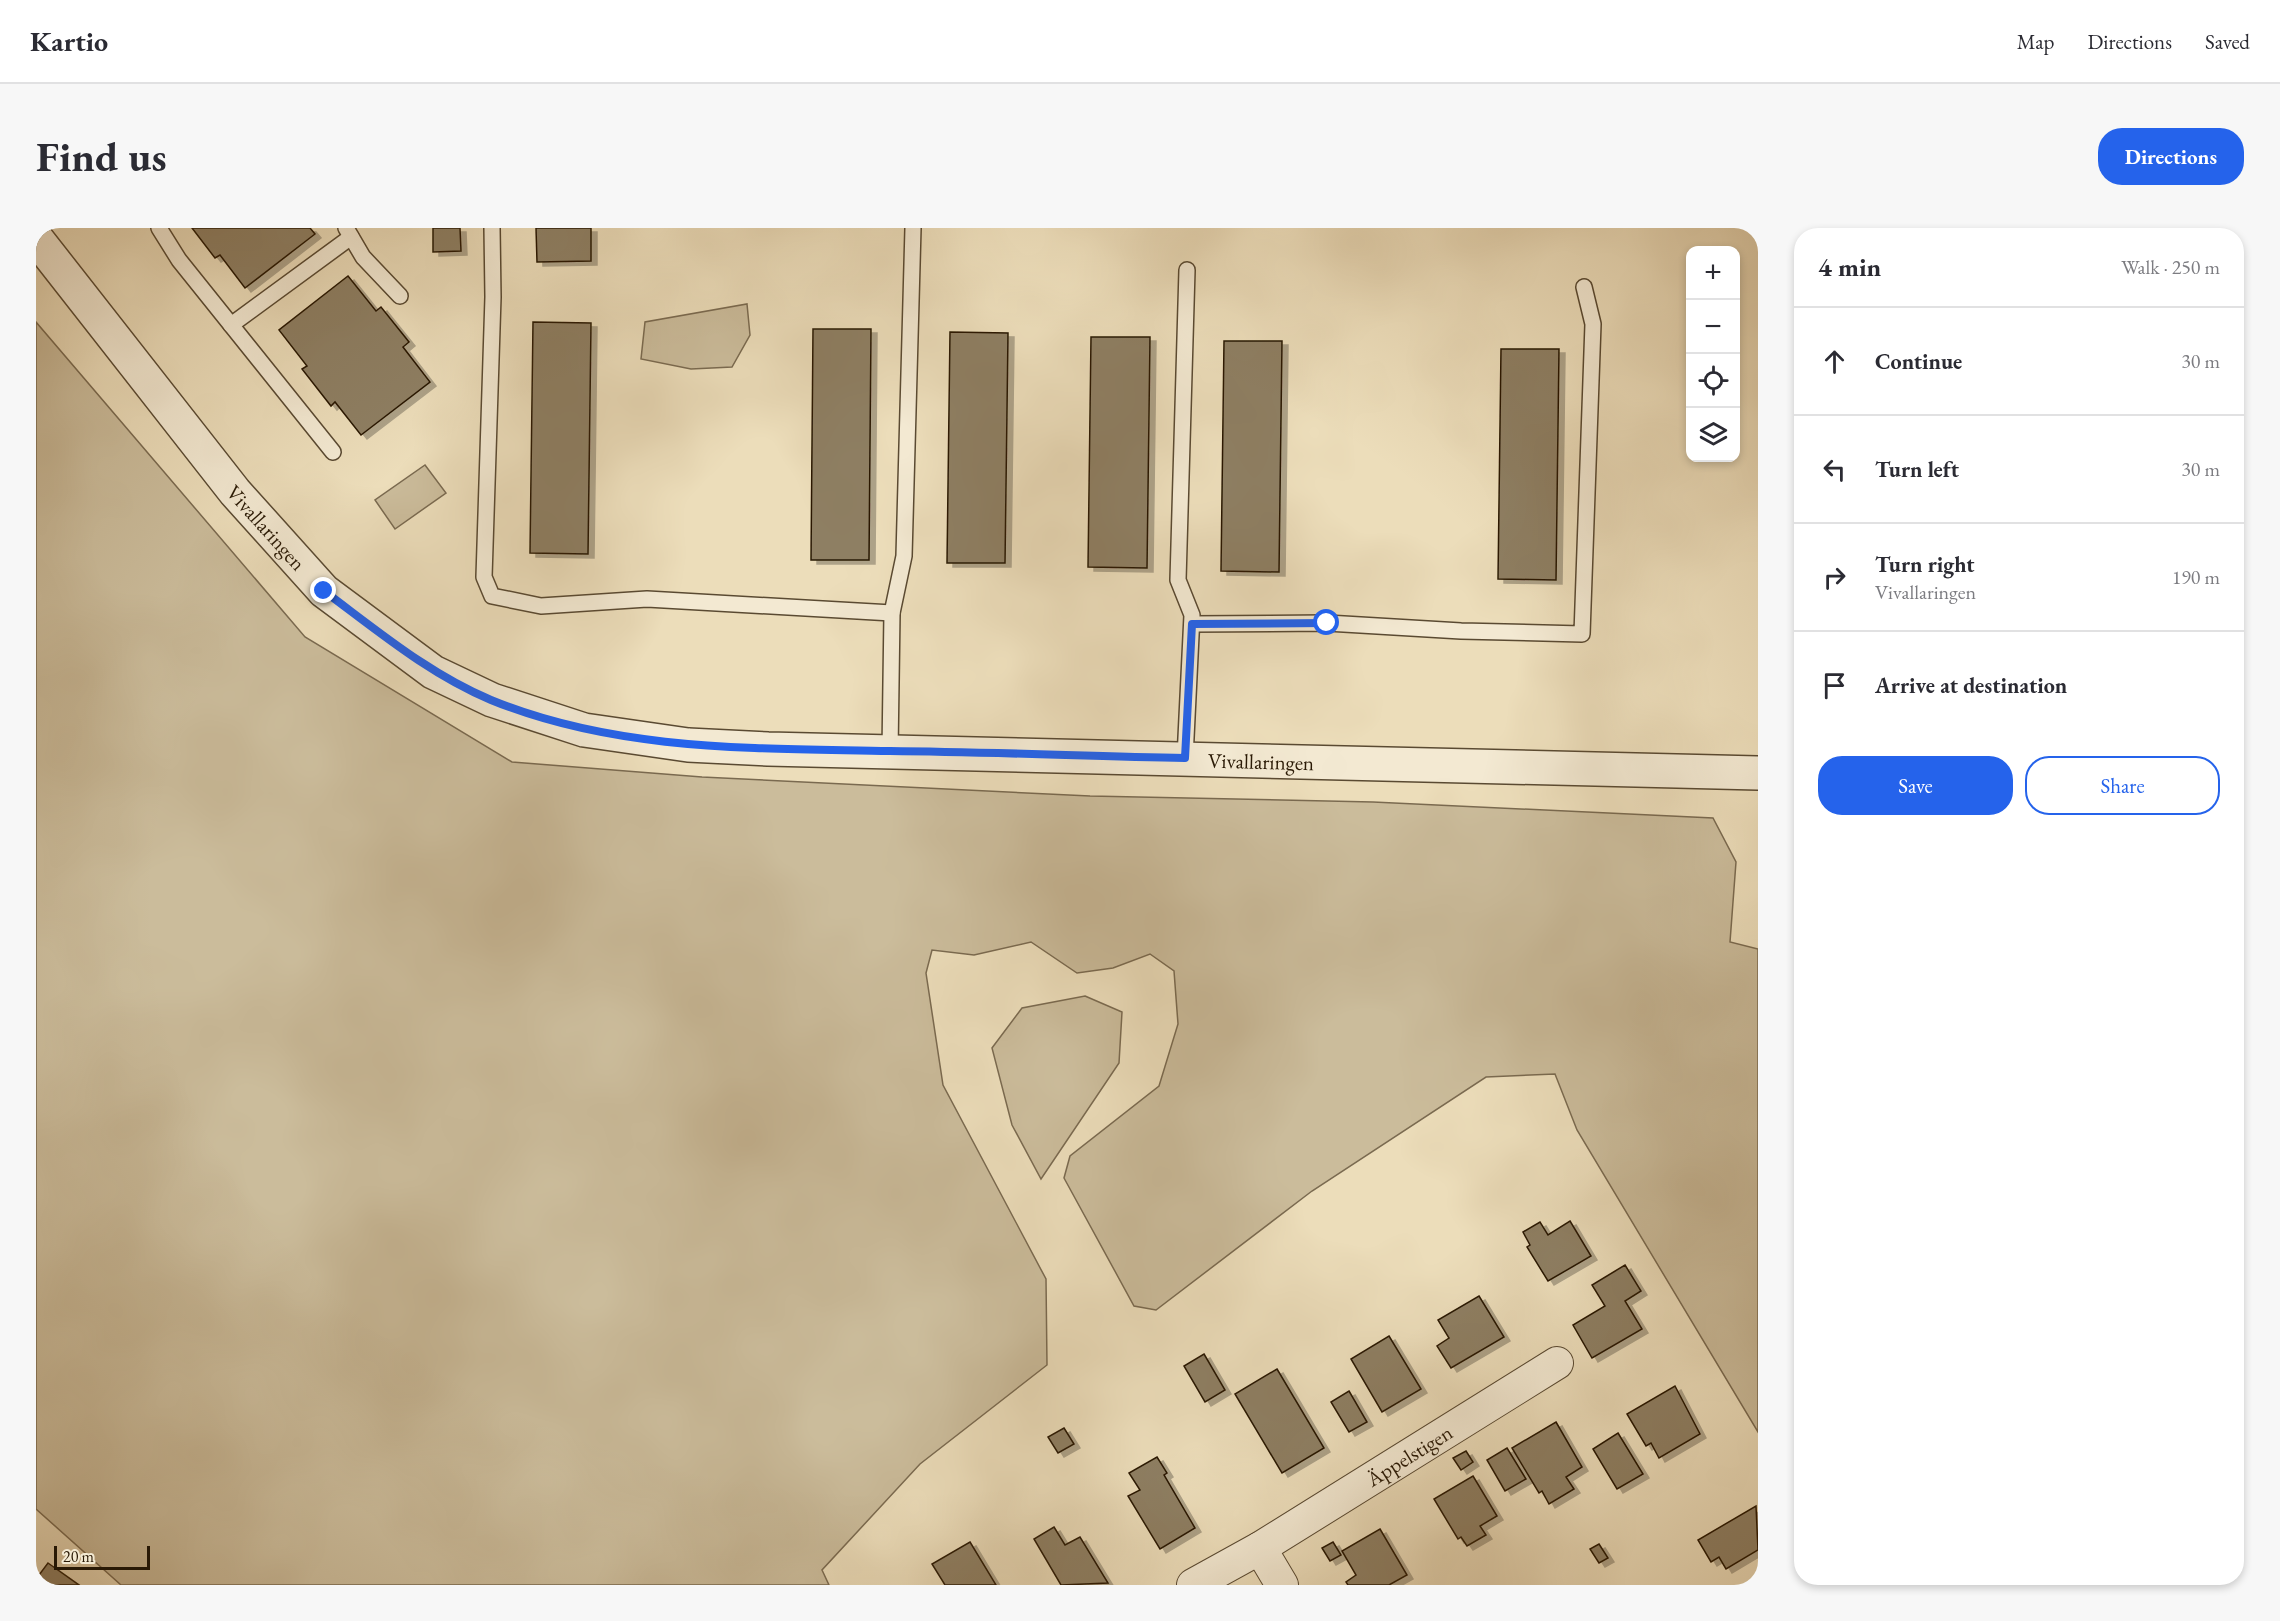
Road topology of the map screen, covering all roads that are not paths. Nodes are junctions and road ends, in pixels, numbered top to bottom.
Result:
1 (159, 228) edge
2 (492, 228) edge
3 (914, 228) edge
4 (349, 232) edge
5 (36, 238) edge
6 (1187, 270) dead end
7 (1584, 287) dead end
8 (400, 296) dead end
9 (231, 325) junction
10 (333, 452) dead end
11 (892, 612) junction
12 (1192, 624) junction
13 (890, 751) junction
14 (1185, 758) junction
15 (1758, 773) edge
16 (1557, 1363) dead end
17 (1260, 1548) junction
18 (1193, 1585) edge
19 (1282, 1585) edge

1 - 9 lane
2 - 11 lane
3 - 11 lane
4 - 8 lane
4 - 9 lane
5 - 13 street, Vivallaringen
6 - 12 lane
7 - 12 lane
9 - 10 lane
11 - 13 lane
12 - 14 lane
13 - 14 street, Vivallaringen
14 - 15 street, Vivallaringen
16 - 17 street, Äppelstigen
17 - 18 street, Äppelstigen
17 - 19 street

